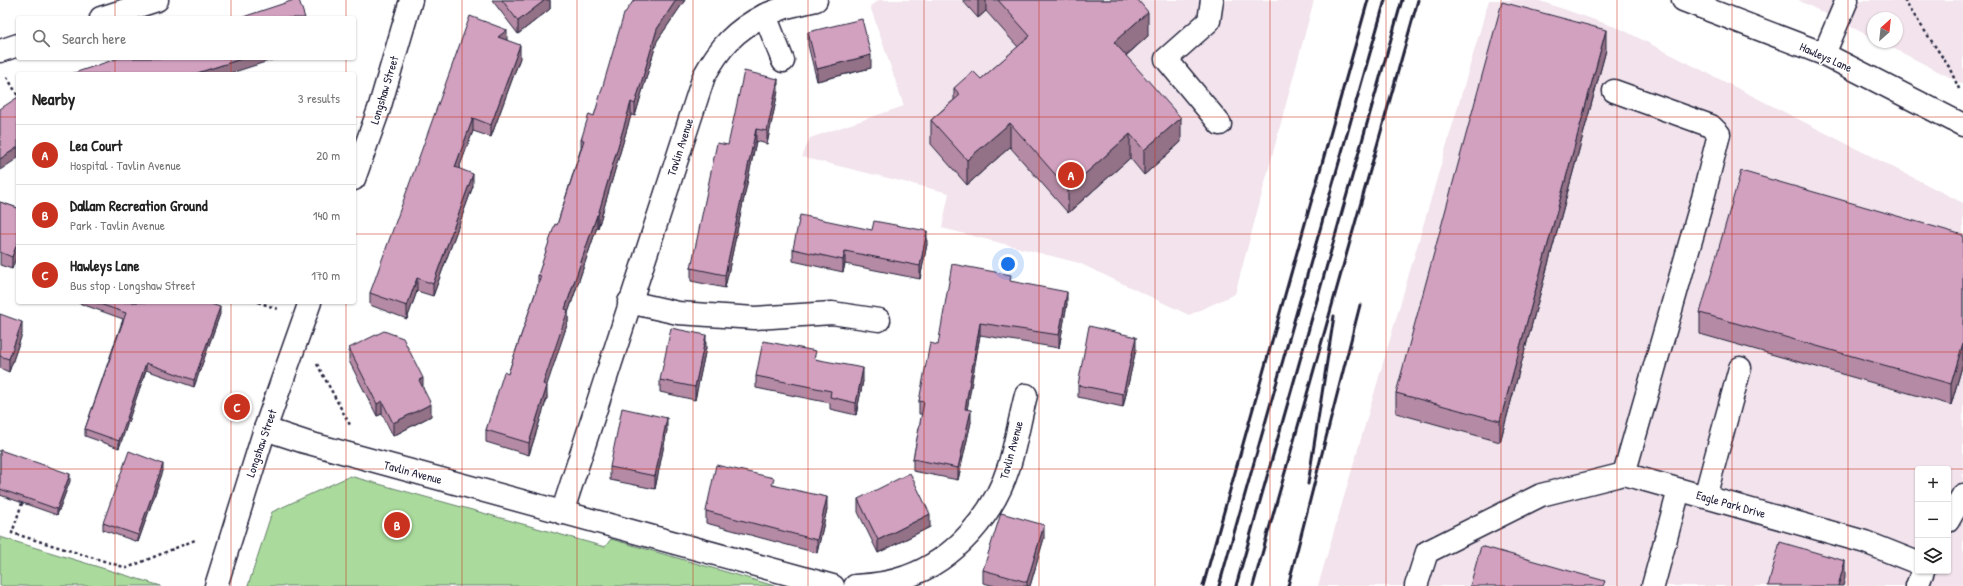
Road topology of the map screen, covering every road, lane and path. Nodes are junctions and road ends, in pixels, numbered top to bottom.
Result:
1 (157, 0) edge
2 (411, 0) edge
3 (816, 0) edge
4 (1212, 0) edge
5 (1683, 0) edge
6 (1847, 0) edge
7 (1904, 0) edge
8 (765, 15) junction
9 (107, 16) edge
10 (16, 47) edge
11 (1824, 54) junction
12 (2, 61) edge
13 (782, 61) dead end
14 (1614, 91) dead end
15 (1960, 91) dead end
16 (16, 92) edge
17 (1220, 124) dead end
18 (1963, 125) edge
19 (356, 173) edge
20 (629, 302) junction
21 (309, 304) edge
22 (879, 320) dead end
23 (315, 360) dead end
24 (1740, 368) dead end
25 (1026, 394) dead end
26 (350, 426) dead end
27 (265, 429) junction
28 (1624, 474) junction
29 (1679, 490) junction
30 (1963, 495) edge
31 (1705, 497) junction
32 (22, 503) edge
33 (562, 513) junction
34 (1951, 516) edge
35 (195, 540) dead end
36 (1915, 562) edge
37 (1922, 574) edge
38 (216, 586) edge
39 (833, 586) edge
40 (855, 586) edge
41 (1416, 586) edge
42 (1654, 586) edge
43 (1917, 586) edge

1 - 9 street
2 - 19 street, Longshaw Street
3 - 8 street, Tavlin Avenue
4 - 17 street
5 - 11 street, Hawleys Lane
6 - 11 street
7 - 15 path
8 - 13 street
8 - 20 street, Tavlin Avenue
10 - 12 street
11 - 18 street, Hawleys Lane
12 - 16 path
14 - 28 street
20 - 22 street
20 - 33 street, Tavlin Avenue
21 - 27 street, Longshaw Street
23 - 26 path
24 - 31 street
25 - 40 street, Tavlin Avenue
27 - 33 street, Tavlin Avenue
27 - 38 street, Longshaw Street
28 - 29 street, Eagle Park Drive
28 - 41 street
29 - 31 street, Eagle Park Drive
29 - 42 street
30 - 34 street
31 - 36 street, Eagle Park Drive
32 - 35 path
33 - 39 street, Tavlin Avenue
37 - 43 street

